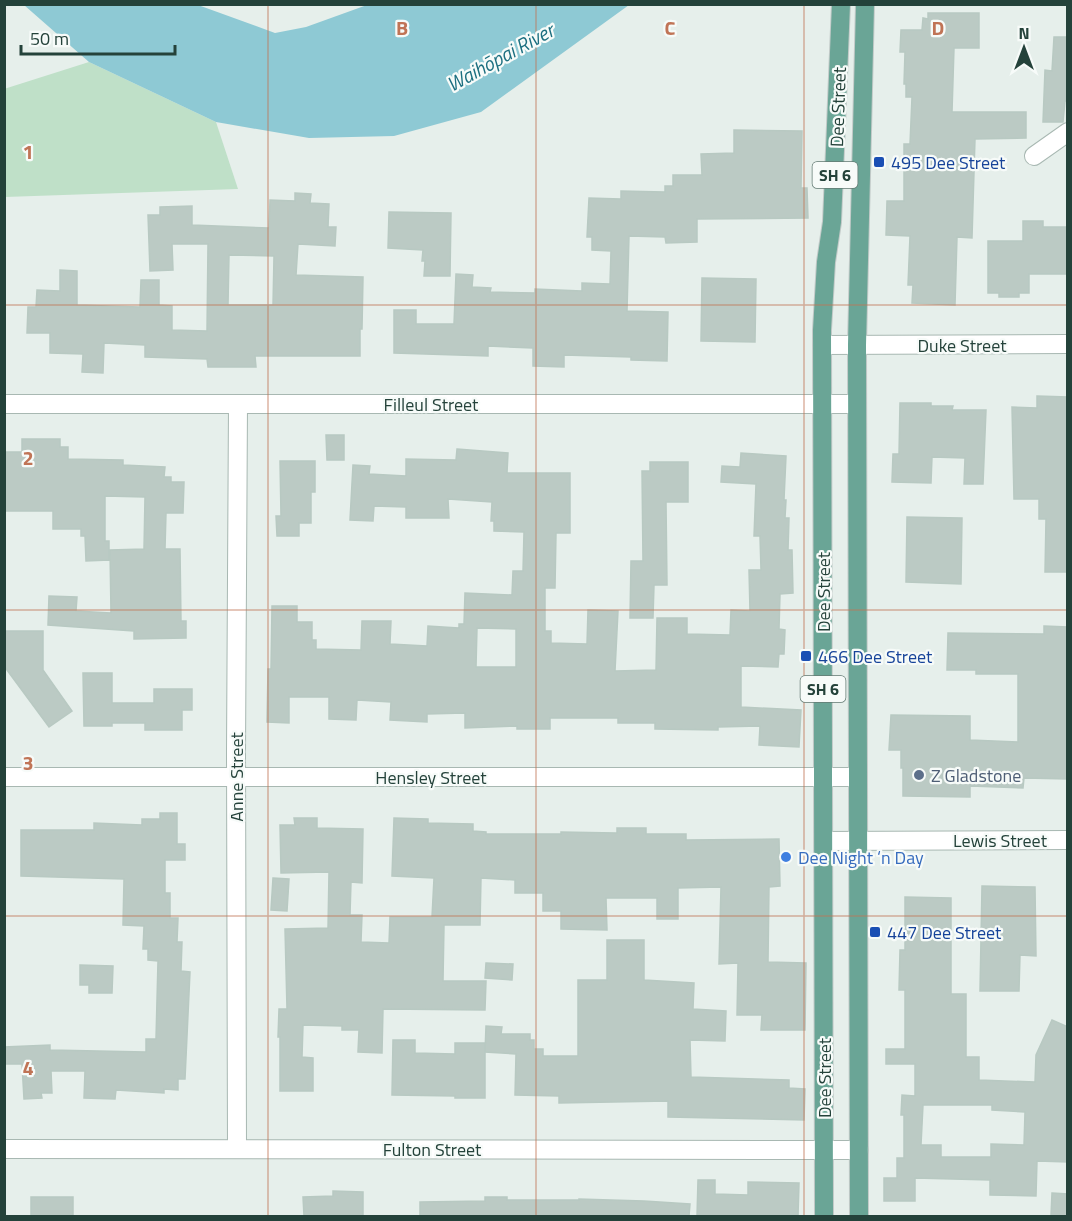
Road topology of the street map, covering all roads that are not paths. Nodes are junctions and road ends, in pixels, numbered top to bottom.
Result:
1 (842, 4) edge
2 (865, 4) edge
3 (1068, 132) edge
4 (1034, 156) dead end
5 (1068, 344) edge
6 (822, 345) junction
7 (857, 345) junction
8 (4, 404) edge
9 (238, 404) junction
10 (857, 404) junction
11 (822, 405) junction
12 (4, 777) edge
13 (236, 777) junction
14 (823, 777) junction
15 (858, 777) junction
16 (1068, 840) edge
17 (824, 841) junction
18 (858, 841) junction
19 (4, 1149) edge
20 (237, 1149) junction
21 (824, 1150) junction
22 (859, 1150) junction
23 (824, 1216) edge
24 (859, 1216) edge

1 - 6 main road, Dee Street / SH 6
2 - 7 main road, Dee Street / SH 6
3 - 4 street
5 - 7 street, Duke Street
6 - 7 street, Duke Street
6 - 11 main road, Dee Street / SH 6
7 - 10 main road, Dee Street / SH 6
8 - 9 street, Filleul Street
9 - 11 street, Filleul Street
9 - 13 street, Anne Street
10 - 11 street, Filleul Street
10 - 15 main road, Dee Street / SH 6
11 - 14 main road, Dee Street / SH 6
12 - 13 street, Hensley Street
13 - 14 street, Hensley Street
13 - 20 street, Anne Street
14 - 15 street, Hensley Street
14 - 17 main road, Dee Street / SH 6
15 - 18 main road, Dee Street / SH 6
16 - 18 street, Lewis Street
17 - 18 street, Lewis Street
17 - 21 main road, Dee Street / SH 6
18 - 22 main road, Dee Street / SH 6
19 - 20 street, Fulton Street
20 - 21 street, Fulton Street
21 - 22 street, Fulton Street
21 - 23 main road, Dee Street / SH 6
22 - 24 main road, Dee Street / SH 6

